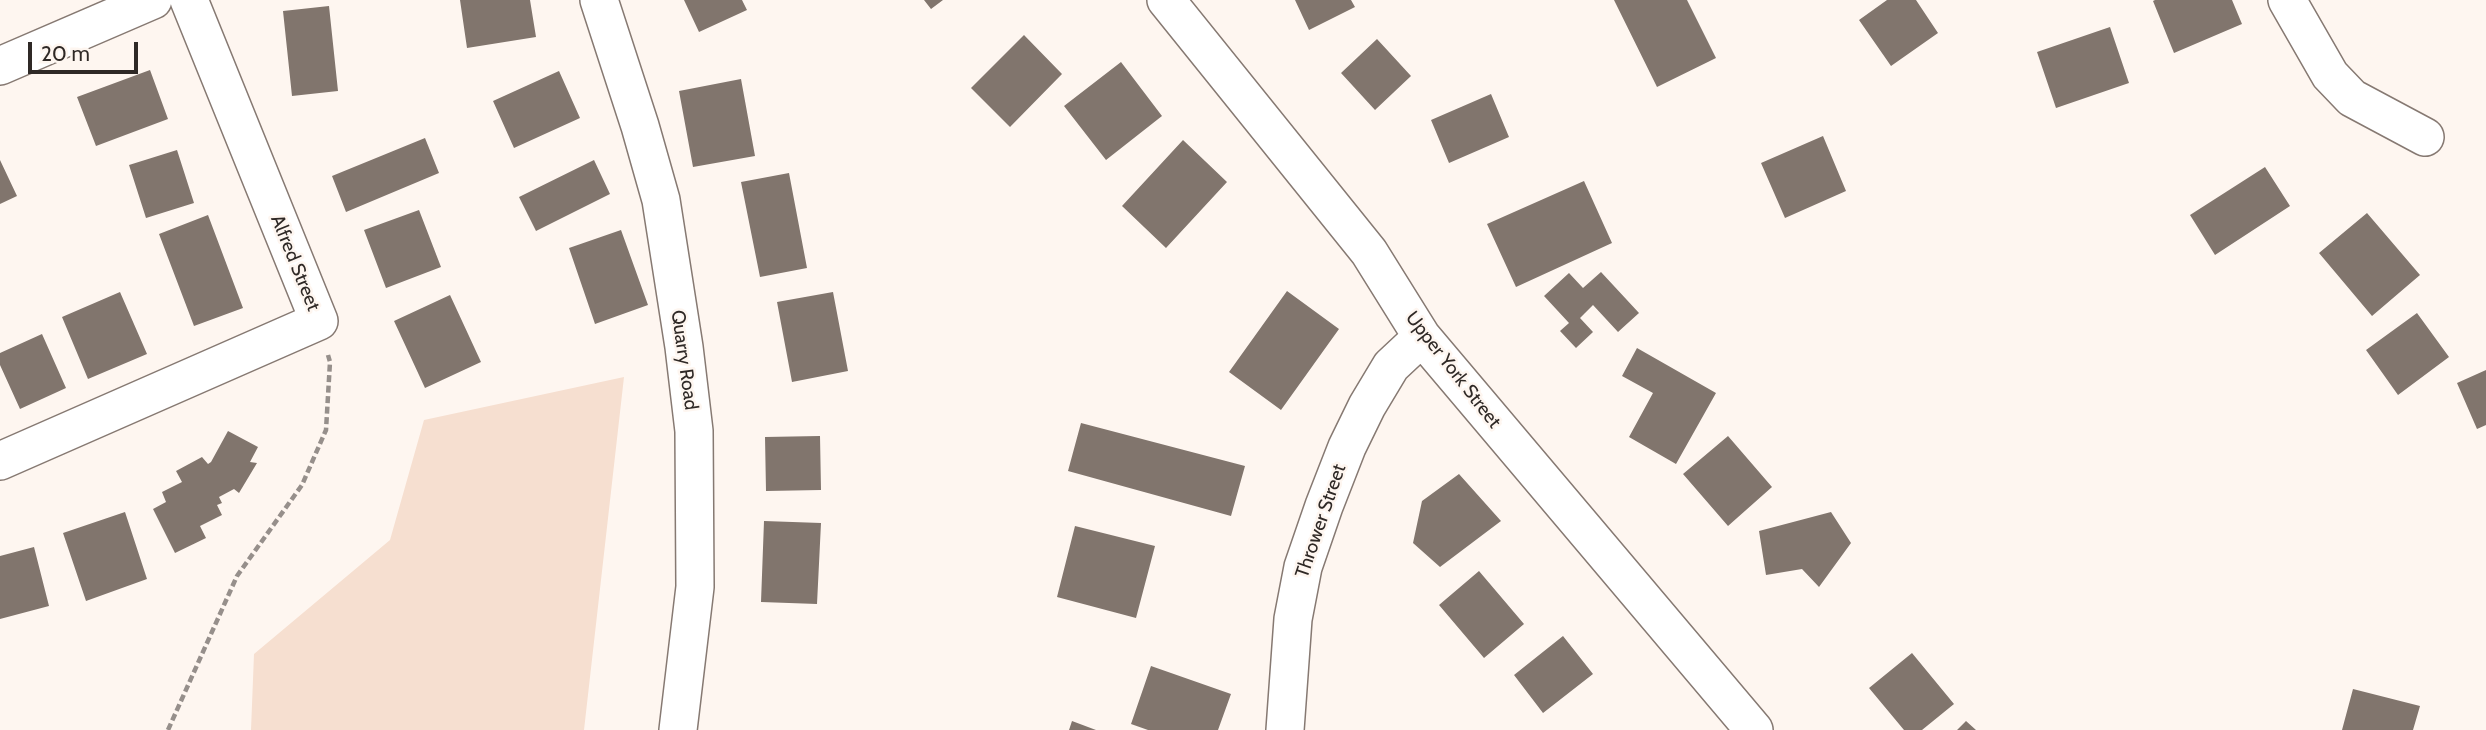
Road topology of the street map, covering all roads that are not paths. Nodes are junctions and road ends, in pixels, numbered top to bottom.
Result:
1 (153, 0) edge
2 (189, 0) edge
3 (599, 0) edge
4 (1166, 0) edge
5 (2287, 0) edge
6 (0, 66) edge
7 (2425, 137) dead end
8 (1422, 337) junction
9 (0, 461) edge
10 (678, 730) edge
11 (1285, 730) edge
12 (1754, 730) edge

1 - 6 street
2 - 9 street, Alfred Street
3 - 10 street, Quarry Road
4 - 8 street, Upper York Street
5 - 7 street
8 - 11 street, Thrower Street
8 - 12 street, Upper York Street

